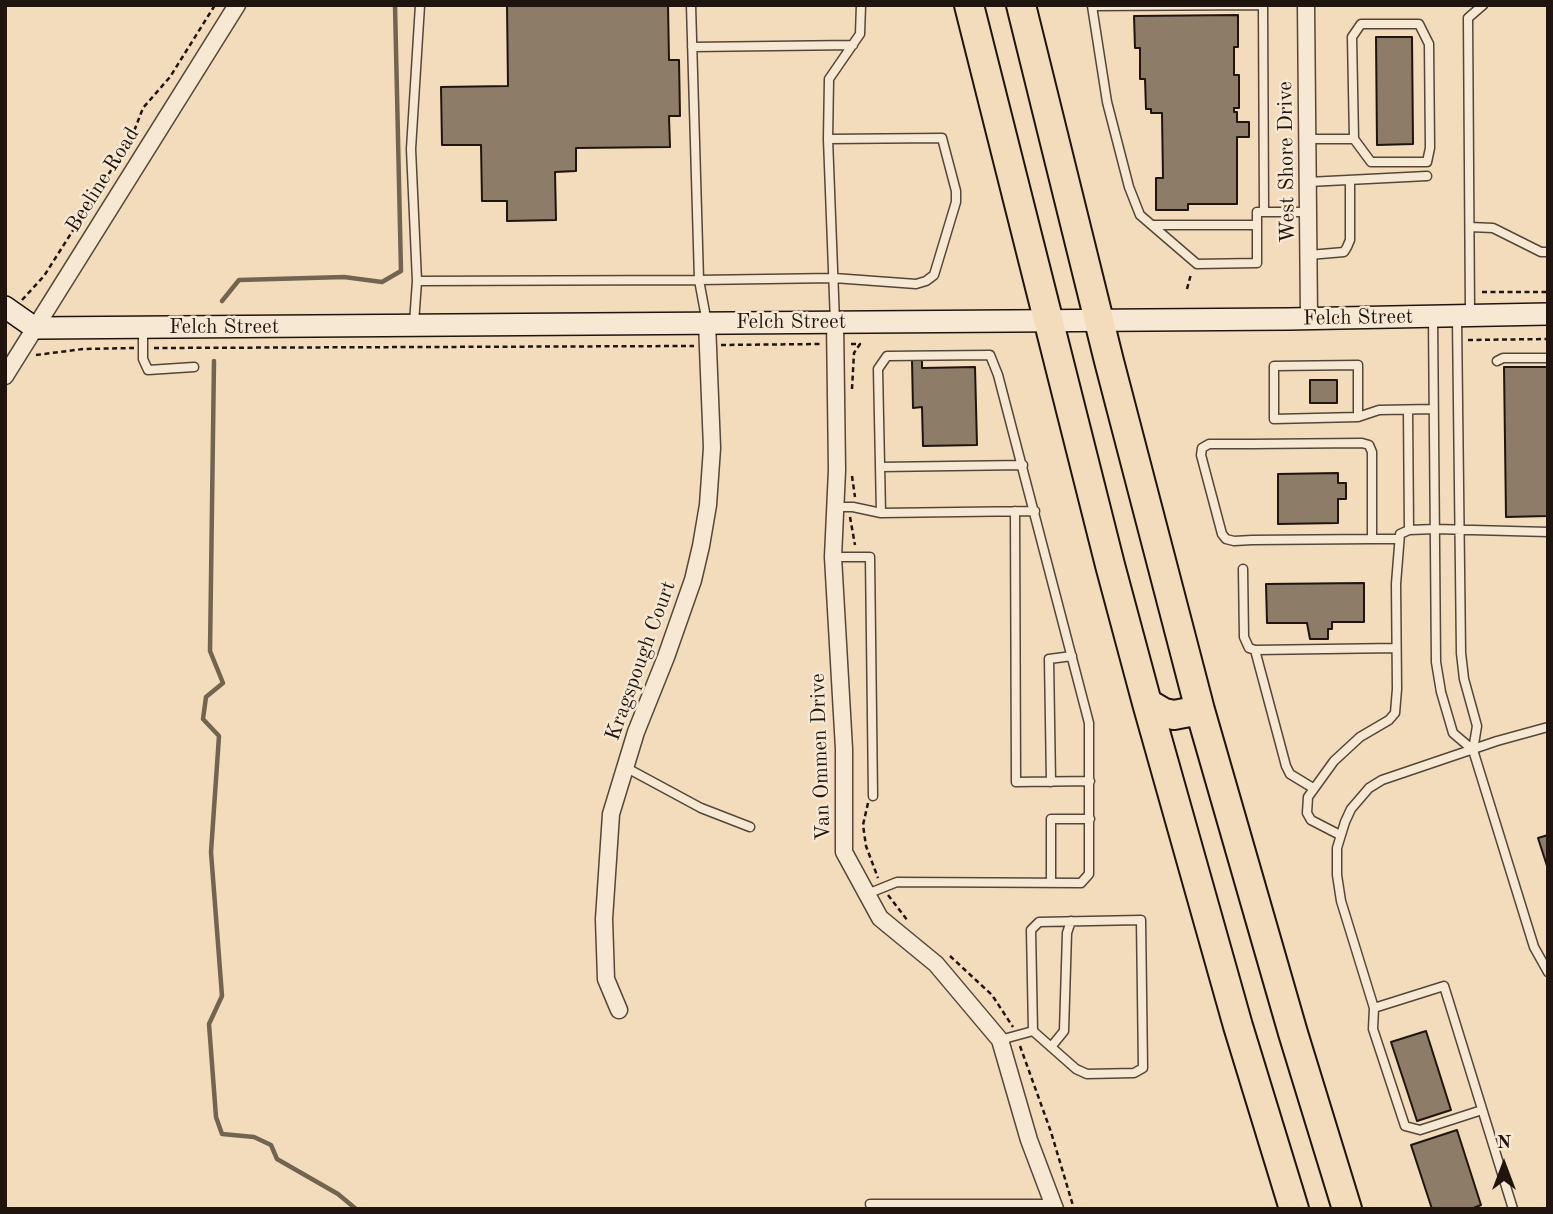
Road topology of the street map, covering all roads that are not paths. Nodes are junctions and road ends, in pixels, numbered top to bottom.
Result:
1 (237, 5) edge
2 (419, 5) edge
3 (691, 5) edge
4 (861, 5) edge
5 (969, 5) edge
6 (1021, 5) edge
7 (1306, 5) edge
8 (1483, 5) edge
9 (853, 45) junction
10 (692, 47) junction
11 (828, 139) junction
12 (1307, 139) junction
13 (1354, 139) junction
14 (1427, 176) dead end
15 (1350, 181) junction
16 (1308, 182) junction
17 (1265, 212) junction
18 (1308, 212) junction
19 (1154, 225) junction
20 (1257, 225) junction
21 (1470, 227) junction
22 (1548, 252) edge
23 (1309, 255) junction
24 (834, 278) junction
25 (699, 280) junction
26 (418, 281) junction
27 (10, 311) edge
28 (1548, 314) edge
29 (1433, 317) junction
30 (1464, 317) junction
31 (1309, 318) junction
32 (1048, 320) junction
33 (1100, 320) junction
34 (835, 322) junction
35 (707, 323) junction
36 (413, 326) junction
37 (35, 328) junction
38 (144, 328) junction
39 (1548, 358) edge
40 (1497, 362) dead end
41 (194, 367) dead end
42 (5, 376) edge
43 (1433, 409) junction
44 (1408, 410) junction
45 (1358, 417) junction
46 (1023, 465) junction
47 (880, 467) junction
48 (837, 507) junction
49 (1015, 511) junction
50 (1035, 511) junction
51 (881, 513) junction
52 (1435, 529) junction
53 (1460, 529) junction
54 (1409, 530) junction
55 (1548, 532) edge
56 (1372, 539) junction
57 (1399, 539) junction
58 (833, 557) junction
59 (1243, 569) dead end
60 (1396, 648) junction
61 (1255, 650) junction
62 (1072, 656) junction
63 (1147, 703) junction
64 (1200, 710) junction
65 (1548, 727) edge
66 (1473, 750) junction
67 (625, 766) junction
68 (1090, 781) junction
69 (1051, 782) junction
70 (1312, 789) junction
71 (873, 796) dead end
72 (1090, 819) junction
73 (750, 827) dead end
74 (1340, 835) junction
75 (1051, 883) junction
76 (867, 894) junction
77 (1071, 921) junction
78 (1548, 972) edge
79 (1374, 1008) junction
80 (619, 1010) dead end
81 (1033, 1031) junction
82 (1000, 1040) junction
83 (1051, 1047) junction
84 (1482, 1110) junction
85 (870, 1204) dead end
86 (1054, 1206) edge
87 (1294, 1209) edge
88 (1347, 1209) edge
89 (1513, 1209) edge

1 - 37 street, Beeline Road
2 - 26 lane
3 - 10 lane
4 - 9 lane
5 - 32 highway
6 - 33 highway
7 - 12 street, West Shore Drive
8 - 21 lane
9 - 10 lane
9 - 11 lane
10 - 25 lane
11 - 24 lane
11 - 24 lane
12 - 13 lane
12 - 16 street, West Shore Drive
13 - 13 lane
14 - 15 lane
15 - 16 lane
15 - 23 lane
16 - 18 street, West Shore Drive
17 - 18 lane
17 - 19 lane
17 - 20 lane
18 - 23 street, West Shore Drive
19 - 20 lane
19 - 20 lane
21 - 22 lane
21 - 30 lane
23 - 31 street, West Shore Drive
24 - 25 lane
24 - 34 lane
25 - 26 lane
25 - 35 lane
26 - 36 lane
27 - 37 street
28 - 30 street, Felch Street
29 - 30 street, Felch Street
29 - 31 street, Felch Street
29 - 43 lane
30 - 53 lane
31 - 33 street, Felch Street
32 - 33 street, Felch Street
32 - 34 street, Felch Street
32 - 63 highway
33 - 64 highway
34 - 35 street, Felch Street
34 - 48 street, Van Ommen Drive
35 - 36 street, Felch Street
35 - 67 street, Kragspough Court
36 - 38 street, Felch Street
37 - 38 street, Felch Street
37 - 42 street, Beeline Road
38 - 41 lane
39 - 40 lane
43 - 44 lane
43 - 52 lane
44 - 45 lane
44 - 54 lane
45 - 45 lane
46 - 47 lane
46 - 47 lane
46 - 50 lane
47 - 51 lane
48 - 51 lane
48 - 58 street, Van Ommen Drive
49 - 50 lane
49 - 51 lane
49 - 69 lane
50 - 62 lane
52 - 53 lane
52 - 54 lane
52 - 66 lane
53 - 55 lane
53 - 66 lane
54 - 57 lane
56 - 56 lane
56 - 57 lane
57 - 60 lane
58 - 71 lane
58 - 76 street, Van Ommen Drive
59 - 61 lane
60 - 61 lane
60 - 70 lane
61 - 70 lane
62 - 68 lane
62 - 69 lane
63 - 64 highway
63 - 87 highway
64 - 88 highway
65 - 66 lane
66 - 74 lane
66 - 78 lane
67 - 73 lane
67 - 80 street, Kragspough Court
68 - 69 lane
68 - 72 lane
70 - 74 lane
72 - 75 lane
72 - 75 lane
74 - 79 lane
75 - 76 lane
76 - 82 street, Van Ommen Drive
77 - 81 lane
77 - 83 lane
77 - 83 lane
79 - 84 lane
79 - 84 lane
81 - 82 lane
81 - 83 lane
82 - 86 street, Van Ommen Drive
84 - 89 lane
85 - 86 lane

